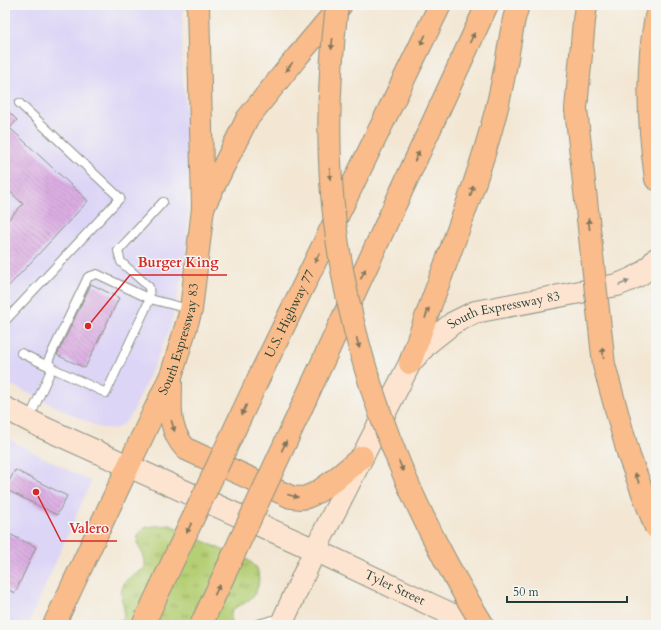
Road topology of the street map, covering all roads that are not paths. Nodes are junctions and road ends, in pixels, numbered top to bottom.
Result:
1 (198, 5) edge
2 (337, 5) edge
3 (341, 5) edge
4 (440, 5) edge
5 (487, 5) edge
6 (518, 5) edge
7 (586, 5) edge
8 (656, 17) edge
9 (19, 103) dead end
10 (656, 180) edge
11 (164, 202) dead end
12 (203, 208) junction
13 (656, 260) edge
14 (150, 299) junction
15 (191, 310) junction
16 (5, 321) edge
17 (21, 353) dead end
18 (410, 363) junction
19 (52, 368) junction
20 (172, 373) junction
21 (5, 408) edge
22 (29, 420) junction
23 (362, 457) junction
24 (128, 466) junction
25 (656, 528) edge
26 (315, 550) junction
27 (282, 621) edge
28 (54, 625) edge
29 (143, 625) edge
30 (201, 625) edge
31 (254, 625) edge
32 (474, 625) edge
33 (482, 625) edge

1 - 12 main road, South Expressway 83
2 -> 33 main road, bridge
3 -> 12 main road
4 -> 29 main road, U.S. Highway 77, bridge
30 -> 5 main road, bridge
18 -> 6 main road
25 -> 7 main road, bridge
8 - 10 main road
9 - 16 lane
11 - 14 lane
12 - 15 main road, South Expressway 83
18 -> 13 main road, South Expressway 83
14 - 15 lane
14 - 19 lane
14 - 19 lane
15 - 20 main road, South Expressway 83
17 - 19 lane
18 - 23 main road, South Expressway 83
19 - 22 lane
20 -> 23 main road
20 - 24 main road, South Expressway 83
21 - 22 main road, Tyler Street
22 - 24 main road, Tyler Street
23 - 26 main road, South Expressway 83
24 - 26 main road, Tyler Street
24 - 28 main road, South Expressway 83
26 - 27 main road, South Expressway 83
26 - 32 main road, Tyler Street
27 - 31 lane

